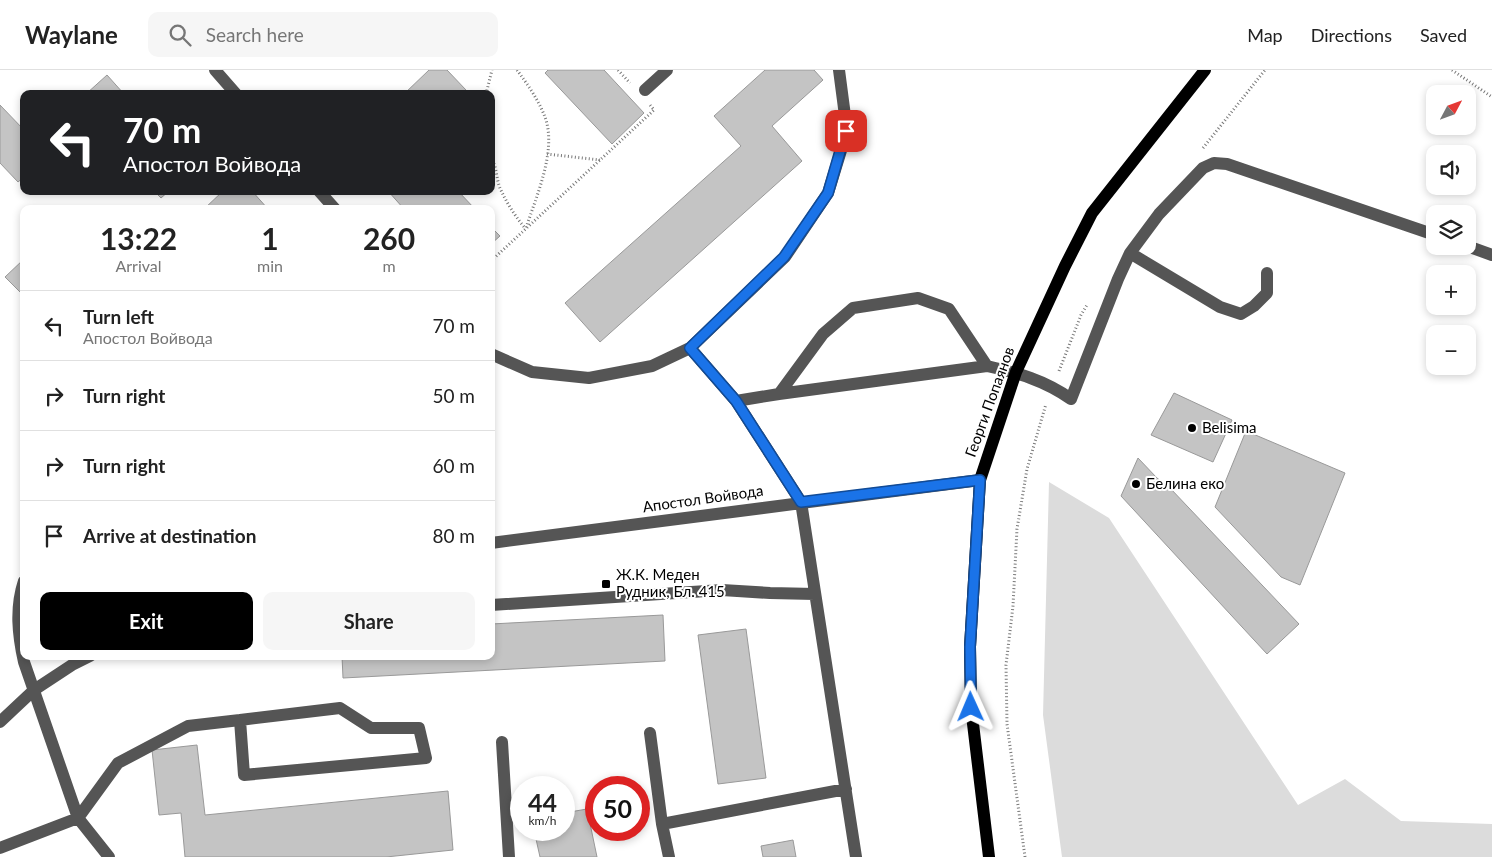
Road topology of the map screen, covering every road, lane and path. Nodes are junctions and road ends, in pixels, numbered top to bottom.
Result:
1 (215, 70) edge
2 (492, 70) edge
3 (517, 70) edge
4 (667, 70) edge
5 (839, 70) edge
6 (1205, 70) edge
7 (1265, 70) edge
8 (1452, 70) edge
9 (232, 90) edge
10 (487, 90) edge
11 (645, 90) joint
12 (1492, 97) edge
13 (1199, 153) dead end
14 (547, 154) junction
15 (600, 160) junction
16 (495, 163) edge
17 (323, 195) edge
18 (331, 205) edge
19 (525, 229) junction
20 (1426, 232) edge
21 (1476, 249) edge
22 (1130, 253) junction
23 (1492, 255) edge
24 (495, 257) edge
25 (1267, 272) dead end
26 (1090, 300) dead end
27 (690, 348) junction
28 (495, 356) edge
29 (987, 366) junction
30 (1016, 372) junction
31 (1053, 386) junction
32 (778, 394) junction
33 (736, 401) junction
34 (980, 480) junction
35 (801, 502) junction
36 (495, 543) edge
37 (815, 594) junction
38 (495, 604) edge
39 (20, 605) edge
40 (20, 645) edge
41 (24, 660) edge
42 (82, 660) edge
43 (34, 690) junction
44 (240, 720) junction
45 (0, 722) edge
46 (650, 733) dead end
47 (502, 742) dead end
48 (846, 789) junction
49 (78, 818) junction
50 (662, 824) junction
51 (0, 848) edge
52 (109, 857) edge
53 (509, 857) edge
54 (669, 857) edge
55 (856, 857) edge
56 (989, 857) edge
57 (1025, 857) edge

1 - 9 street
2 - 10 path
3 - 14 path
4 - 11 street
5 - 27 street
6 - 30 main road, Георги Попаянов
7 - 13 path
8 - 12 path
11 - 15 path
14 - 15 path
14 - 19 path
15 - 19 path
16 - 19 path
17 - 18 street
19 - 24 path
20 - 22 street
21 - 23 street
22 - 25 street
22 - 31 street
26 - 31 path
27 - 28 street
27 - 33 street
29 - 30 street
29 - 32 street
29 - 32 street
30 - 31 street
30 - 34 main road, Георги Попаянов
31 - 57 path
32 - 33 street
33 - 35 street
34 - 35 street, Апостол Войвода
34 - 56 main road, Георги Попаянов
35 - 36 street, Апостол Войвода
35 - 37 street
37 - 38 street
37 - 48 street
39 - 40 street
41 - 43 street
42 - 43 street
43 - 45 street
43 - 49 street
44 - 44 street
44 - 49 street
46 - 50 street
47 - 53 street
48 - 50 street
48 - 55 street
49 - 51 street
49 - 52 street
50 - 54 street

